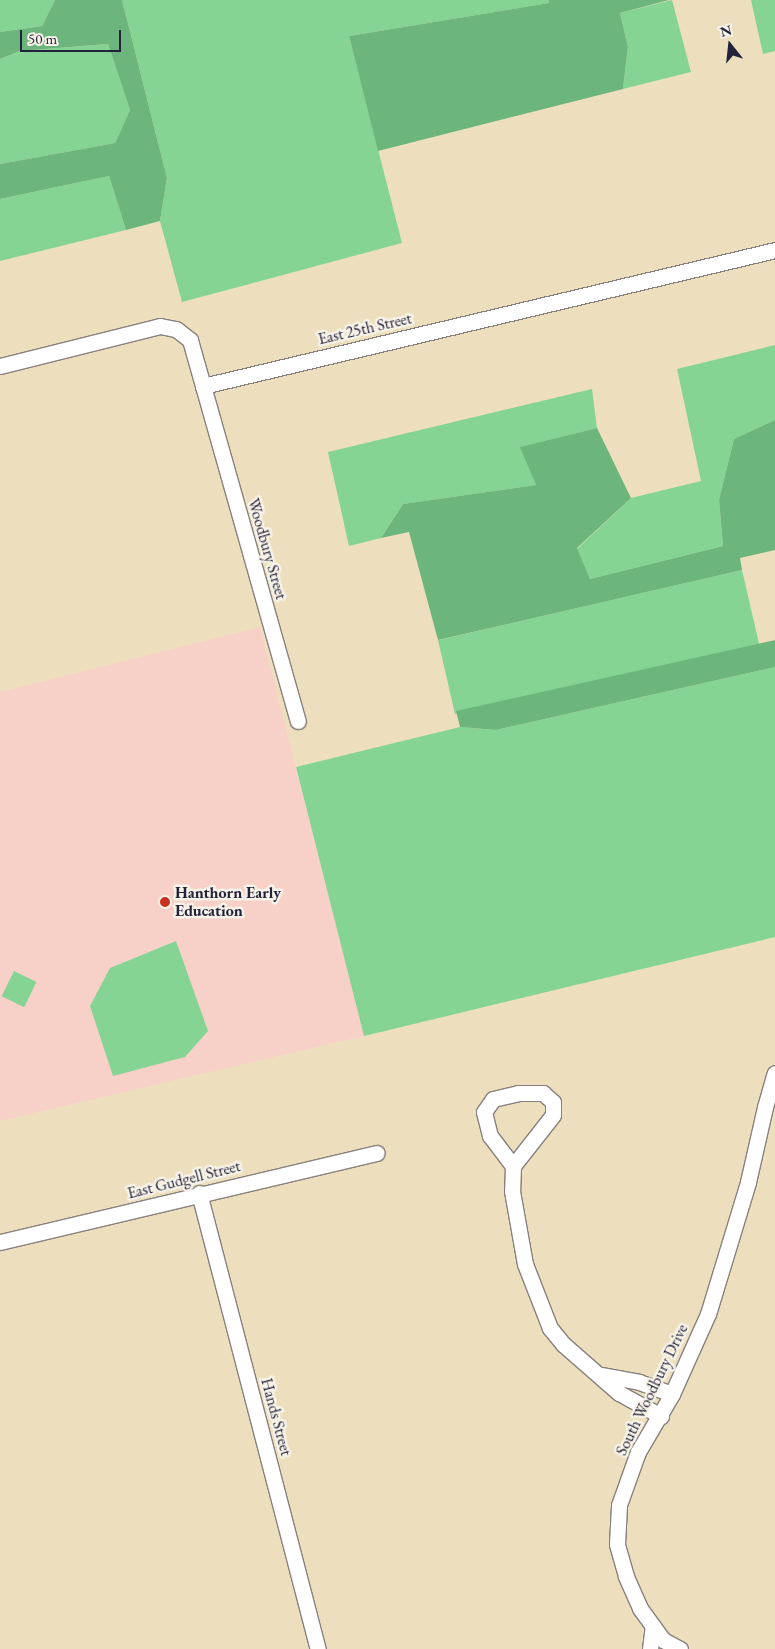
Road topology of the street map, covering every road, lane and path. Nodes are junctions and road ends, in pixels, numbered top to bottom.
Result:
1 (775, 250) edge
2 (0, 366) edge
3 (203, 386) junction
4 (298, 721) dead end
5 (775, 1073) edge
6 (377, 1153) dead end
7 (513, 1166) junction
8 (199, 1193) junction
9 (0, 1242) edge
10 (601, 1375) junction
11 (672, 1394) junction
12 (661, 1416) junction
13 (653, 1626) junction
14 (318, 1649) edge
15 (650, 1649) edge
16 (680, 1649) edge

1 - 3 street, East 25th Street
2 - 3 street
3 - 4 street, Woodbury Street
5 - 11 street, South Woodbury Drive
6 - 8 street, East Gudgell Street
7 - 7 street
7 - 10 street
8 - 9 street, East Gudgell Street
8 - 14 street, Hands Street
10 - 11 street
10 - 12 street
11 - 12 street, South Woodbury Drive
12 - 13 street, South Woodbury Drive
13 - 15 street
13 - 16 street, South Woodbury Drive

